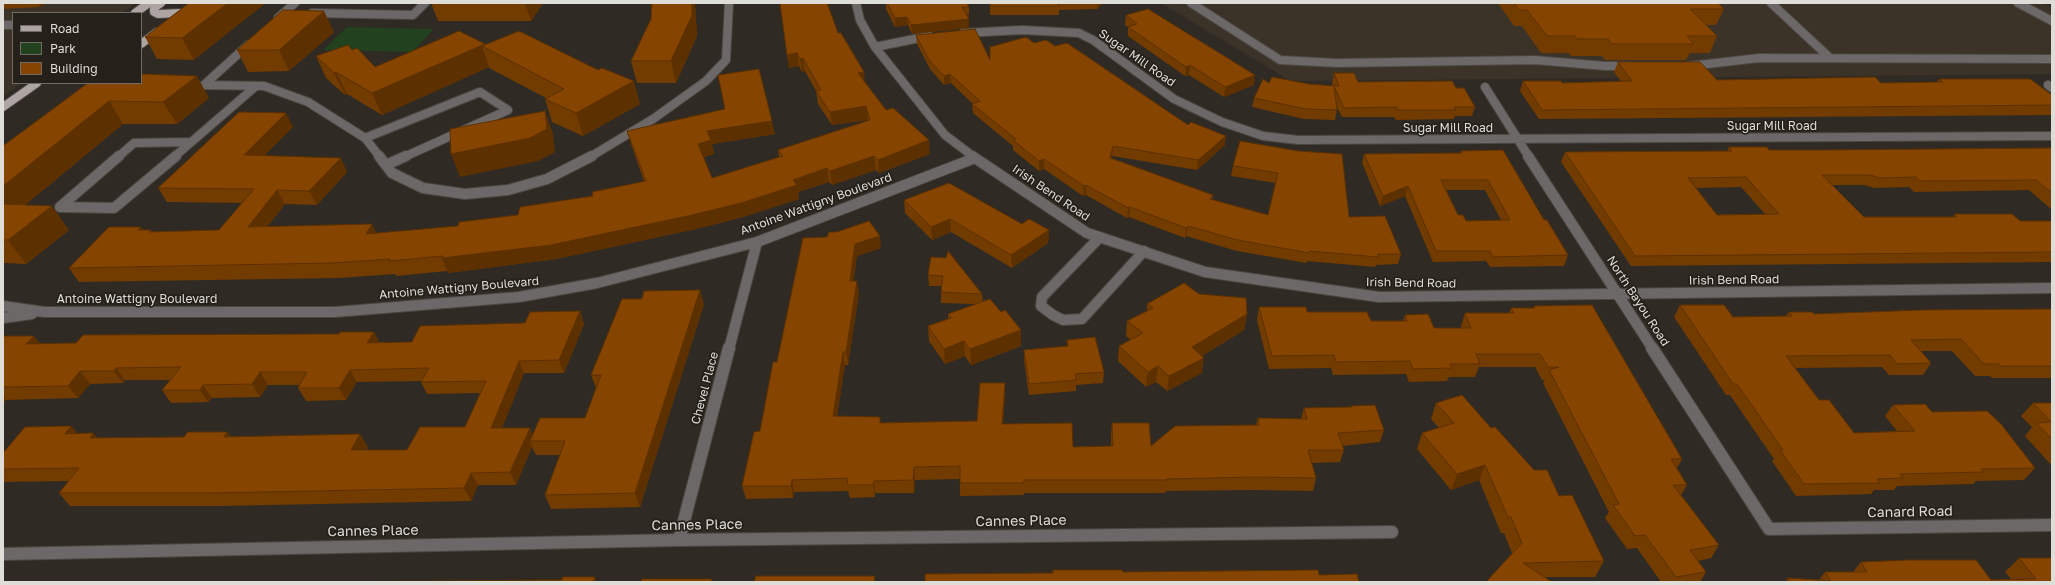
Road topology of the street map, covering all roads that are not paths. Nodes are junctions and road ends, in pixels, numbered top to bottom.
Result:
1 (149, 3) edge
2 (161, 3) edge
3 (295, 3) edge
4 (425, 3) edge
5 (728, 3) edge
6 (856, 3) edge
7 (1191, 3) edge
8 (1771, 3) edge
9 (2018, 3) edge
10 (190, 6) edge
11 (136, 12) edge
12 (284, 13) junction
13 (181, 14) junction
14 (2052, 21) edge
15 (271, 25) edge
16 (955, 34) edge
17 (941, 35) edge
18 (254, 40) edge
19 (142, 43) edge
20 (875, 47) junction
21 (1830, 58) junction
22 (2052, 59) edge
23 (1642, 66) edge
24 (1679, 66) edge
25 (36, 84) edge
26 (256, 86) junction
27 (1485, 86) dead end
28 (3, 107) edge
29 (2052, 136) edge
30 (365, 138) junction
31 (1518, 140) junction
32 (191, 142) junction
33 (975, 158) junction
34 (386, 165) junction
35 (1100, 237) junction
36 (757, 242) junction
37 (1144, 251) junction
38 (2052, 288) edge
39 (1619, 295) junction
40 (3, 306) edge
41 (44, 312) junction
42 (3, 318) edge
43 (2052, 525) edge
44 (1769, 529) joint
45 (1392, 532) dead end
46 (679, 540) junction
47 (3, 554) edge

1 - 11 main road
2 - 13 main road
3 - 12 street
4 - 12 street
5 - 34 street
6 - 20 street, Irish Bend Road
7 - 23 street
8 - 21 street
9 - 14 street
10 - 13 main road
12 - 15 street
13 - 19 main road
16 - 31 street, Sugar Mill Road
17 - 20 street
18 - 26 street
20 - 33 street, Irish Bend Road
21 - 22 street
21 - 24 street
25 - 28 main road
26 - 30 street
26 - 32 street
27 - 31 street, North Bayou Road
29 - 31 street, Sugar Mill Road
30 - 34 street
30 - 34 street
31 - 39 street, North Bayou Road
32 - 32 street
33 - 35 street, Irish Bend Road
33 - 36 street, Antoine Wattigny Boulevard
35 - 37 street, Irish Bend Road
35 - 37 street
36 - 41 street, Antoine Wattigny Boulevard
36 - 46 street, Chevel Place
37 - 39 street, Irish Bend Road
38 - 39 street, Irish Bend Road
39 - 44 street, North Bayou Road
40 - 41 street, Antoine Wattigny Boulevard
41 - 42 street, Antoine Wattigny Boulevard
43 - 44 street, Canard Road
45 - 46 street, Cannes Place
46 - 47 street, Cannes Place

